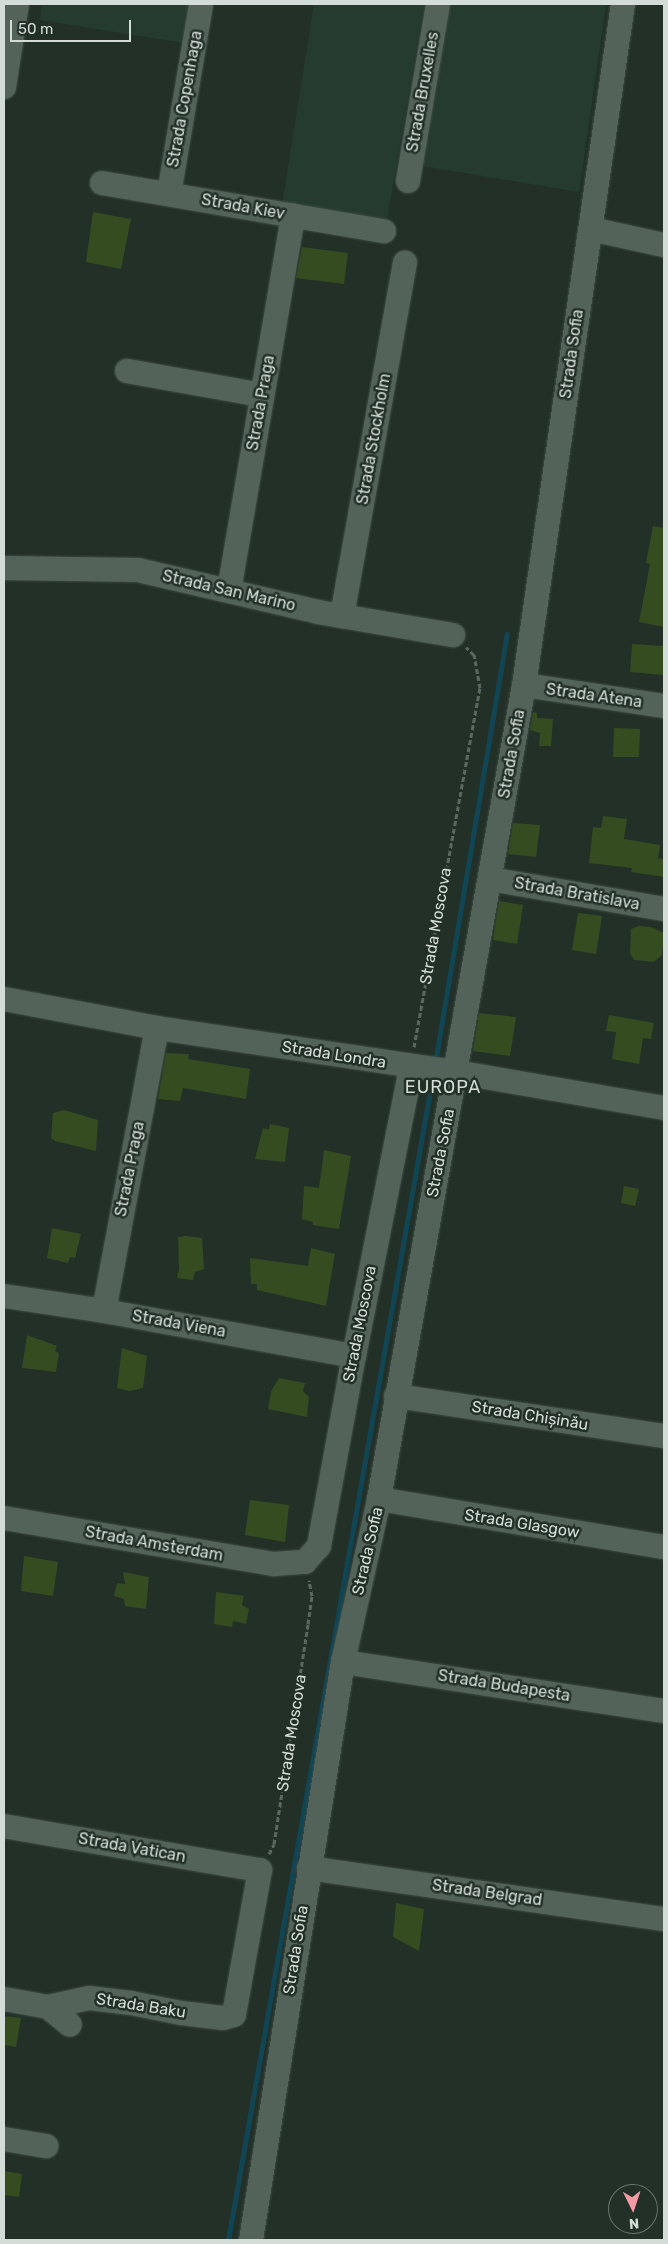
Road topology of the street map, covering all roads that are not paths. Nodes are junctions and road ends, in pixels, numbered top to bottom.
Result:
1 (18, 4) edge
2 (201, 4) edge
3 (438, 4) edge
4 (623, 4) edge
5 (4, 87) edge
6 (408, 181) dead end
7 (102, 183) dead end
8 (169, 194) junction
9 (293, 215) junction
10 (590, 229) junction
11 (384, 231) dead end
12 (664, 244) edge
13 (405, 263) dead end
14 (127, 371) dead end
15 (262, 395) junction
16 (4, 568) edge
17 (229, 591) junction
18 (342, 616) junction
19 (453, 635) road end
20 (524, 685) junction
21 (664, 706) edge
22 (490, 878) junction
23 (664, 909) edge
24 (4, 999) edge
25 (156, 1028) junction
26 (434, 1070) junction
27 (664, 1108) edge
28 (4, 1296) edge
29 (104, 1311) junction
30 (354, 1356) junction
31 (396, 1396) junction
32 (664, 1436) edge
33 (379, 1500) junction
34 (4, 1518) edge
35 (664, 1547) edge
36 (305, 1562) joint
37 (343, 1662) junction
38 (664, 1711) edge
39 (4, 1826) edge
40 (309, 1868) junction
41 (664, 1919) edge
42 (4, 1999) edge
43 (48, 2007) junction
44 (234, 2016) joint
45 (70, 2025) dead end
46 (4, 2139) edge
47 (46, 2146) dead end
48 (251, 2240) edge

1 - 5 street
2 - 8 street, Strada Copenhaga
3 - 6 street, Strada Bruxelles
4 - 10 street, Strada Sofia
7 - 8 street, Strada Kiev
8 - 9 street, Strada Kiev
9 - 11 street, Strada Kiev
9 - 15 street, Strada Praga
10 - 12 street
10 - 20 street, Strada Sofia
13 - 18 street, Strada Stockholm
14 - 15 street
15 - 17 street, Strada Praga
16 - 17 street, Strada San Marino
17 - 18 street, Strada San Marino
18 - 19 street, Strada San Marino
20 - 21 street, Strada Atena
20 - 22 street, Strada Sofia
22 - 23 street, Strada Bratislava
22 - 26 street, Strada Sofia
24 - 25 street, Strada Londra
25 - 26 street, Strada Londra
25 - 29 street, Strada Praga
26 - 27 street, Strada Londra
26 - 30 street, Strada Moscova
26 - 31 street, Strada Sofia
28 - 29 street, Strada Viena
29 - 30 street, Strada Viena
30 - 36 street, Strada Moscova
31 - 32 street, Strada Chișinău
31 - 33 street, Strada Sofia
33 - 35 street, Strada Glasgow
33 - 37 street, Strada Sofia
34 - 36 street, Strada Amsterdam
37 - 38 street, Strada Budapesta
37 - 40 street, Strada Sofia
39 - 44 street, Strada Vatican
40 - 41 street, Strada Belgrad
40 - 48 street, Strada Sofia
42 - 43 street, Strada Baku
43 - 44 street, Strada Baku
43 - 45 street, Strada Baku
46 - 47 street

